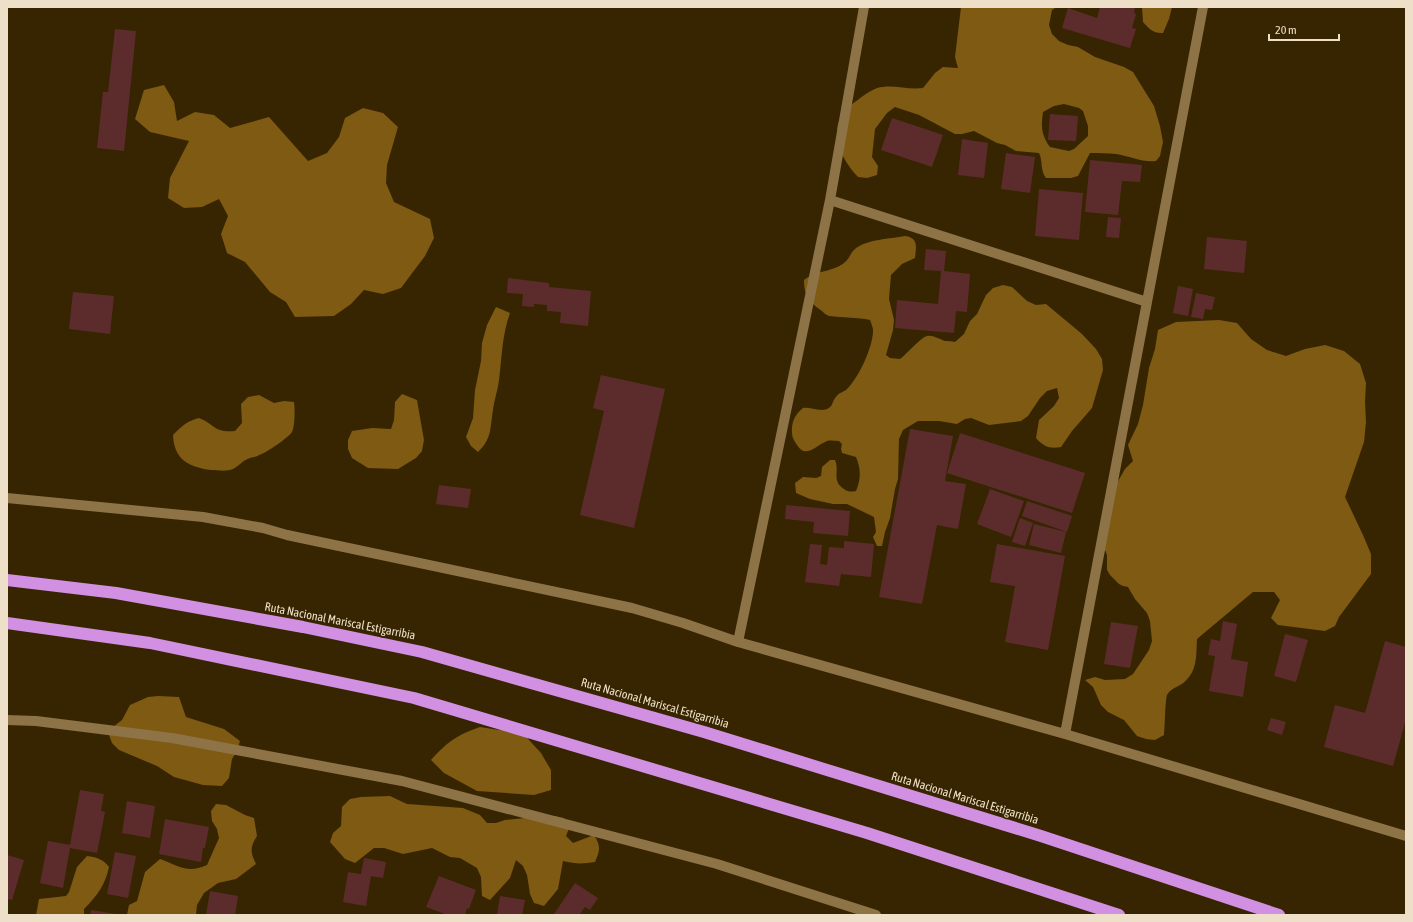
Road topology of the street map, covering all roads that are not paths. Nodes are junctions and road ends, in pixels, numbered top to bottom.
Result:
1 (864, 7) edge
2 (1203, 7) edge
3 (830, 200) junction
4 (1148, 302) junction
5 (7, 498) edge
6 (7, 580) edge
7 (7, 622) edge
8 (738, 642) junction
9 (7, 720) edge
10 (1065, 734) junction
11 (1406, 836) edge
12 (869, 914) edge
13 (1119, 915) edge
14 (1280, 915) edge

1 - 3 street
2 - 4 street
3 - 4 street
3 - 8 street
4 - 10 street
5 - 8 street
6 - 14 highway, Ruta Nacional Mariscal Estigarribia
7 - 13 highway
8 - 10 street
9 - 12 street
10 - 11 street

